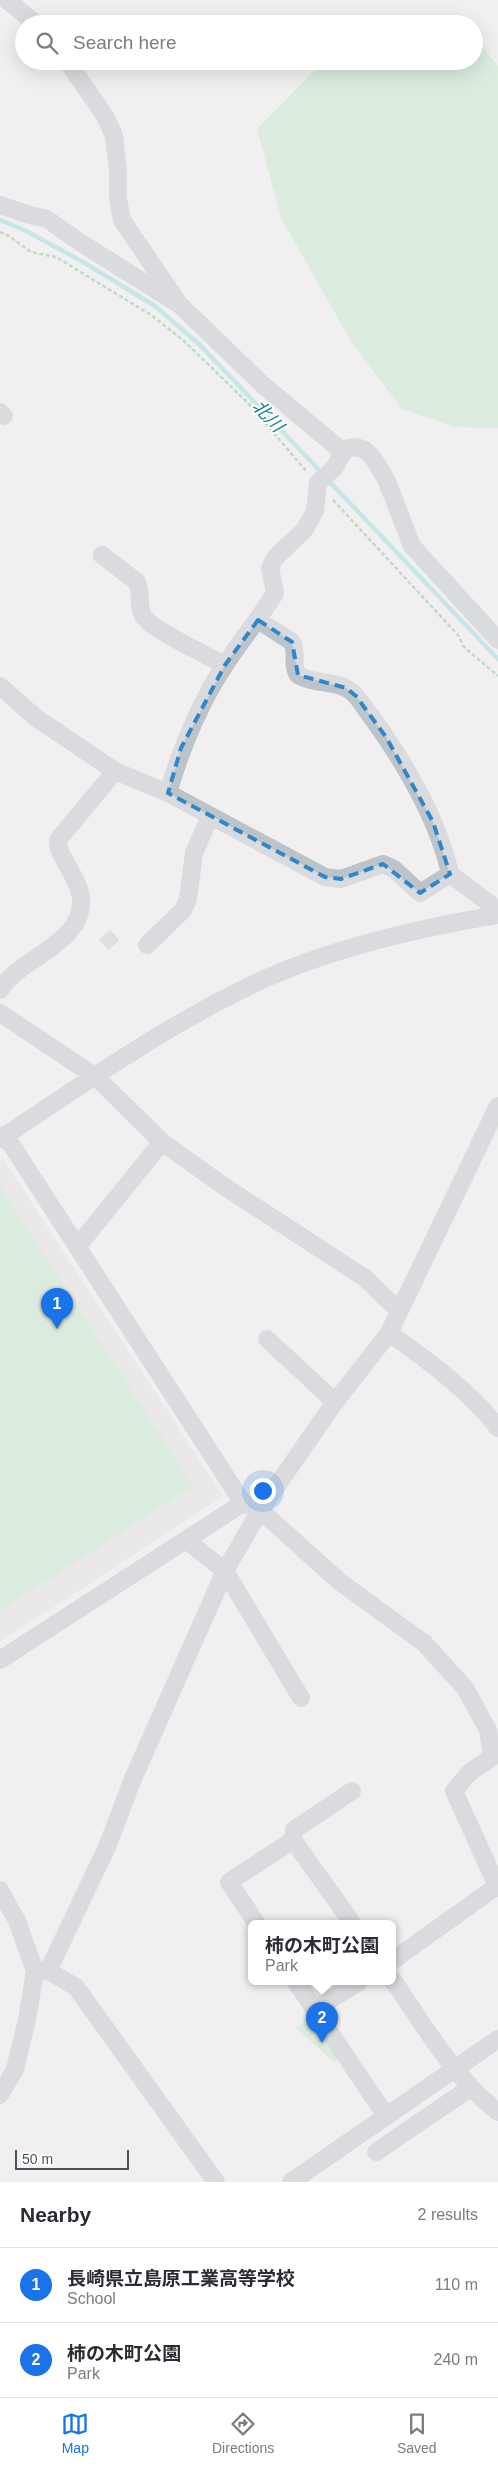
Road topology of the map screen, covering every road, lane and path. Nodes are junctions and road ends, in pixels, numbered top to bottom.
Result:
1 (7, 0) edge
2 (25, 15) edge
3 (73, 70) edge
4 (0, 205) edge
5 (0, 232) edge
6 (178, 304) junction
7 (343, 452) junction
8 (325, 477) junction
9 (102, 555) dead end
10 (258, 620) junction
11 (498, 640) edge
12 (224, 665) junction
13 (498, 676) edge
14 (0, 686) edge
15 (115, 771) junction
16 (168, 794) junction
17 (210, 817) junction
18 (450, 874) junction
19 (498, 910) edge
20 (498, 915) edge
21 (147, 945) dead end
22 (0, 990) edge
23 (0, 1013) edge
24 (96, 1076) junction
25 (498, 1106) edge
26 (2, 1137) edge
27 (162, 1142) junction
28 (77, 1248) junction
29 (399, 1311) junction
30 (389, 1333) junction
31 (267, 1339) dead end
32 (335, 1402) junction
33 (498, 1428) edge
34 (243, 1503) junction
35 (260, 1510) junction
36 (186, 1540) junction
37 (225, 1571) junction
38 (0, 1660) edge
39 (301, 1698) dead end
40 (352, 1791) dead end
41 (293, 1840) junction
42 (498, 1887) edge
43 (0, 1890) edge
44 (255, 1920) edge
45 (350, 1920) edge
46 (396, 1957) edge
47 (41, 1971) junction
48 (298, 1985) edge
49 (354, 1985) edge
50 (396, 1985) edge
51 (315, 2009) junction
52 (498, 2039) edge
53 (454, 2069) junction
54 (470, 2088) junction
55 (0, 2095) edge
56 (498, 2112) edge
57 (386, 2116) junction
58 (376, 2152) dead end
59 (216, 2182) edge
60 (291, 2182) edge

1 - 2 street
3 - 6 street
4 - 6 street
5 - 8 path
6 - 7 street
7 - 8 street
7 - 11 street
8 - 10 street
8 - 13 path
9 - 12 street
10 - 12 street
10 - 18 street
12 - 16 street
14 - 15 street
15 - 16 street
15 - 22 street
16 - 17 street
17 - 18 street
17 - 21 street
18 - 19 street
20 - 24 street
23 - 24 street
24 - 26 street
24 - 27 street
25 - 29 street
26 - 28 street
27 - 28 street
27 - 29 street
28 - 34 street
29 - 30 street
30 - 32 street
30 - 33 street
31 - 32 street
32 - 35 street
34 - 35 street
34 - 36 street
35 - 37 street
35 - 42 street
36 - 37 street
36 - 38 street
37 - 39 street
37 - 47 street
40 - 41 street
41 - 44 street
41 - 45 street
42 - 46 street
43 - 47 street
47 - 55 street
47 - 59 street
48 - 51 street
49 - 51 street
50 - 53 street
51 - 57 street
52 - 53 street
53 - 54 street
53 - 57 street
54 - 56 street
54 - 58 street
57 - 60 street

